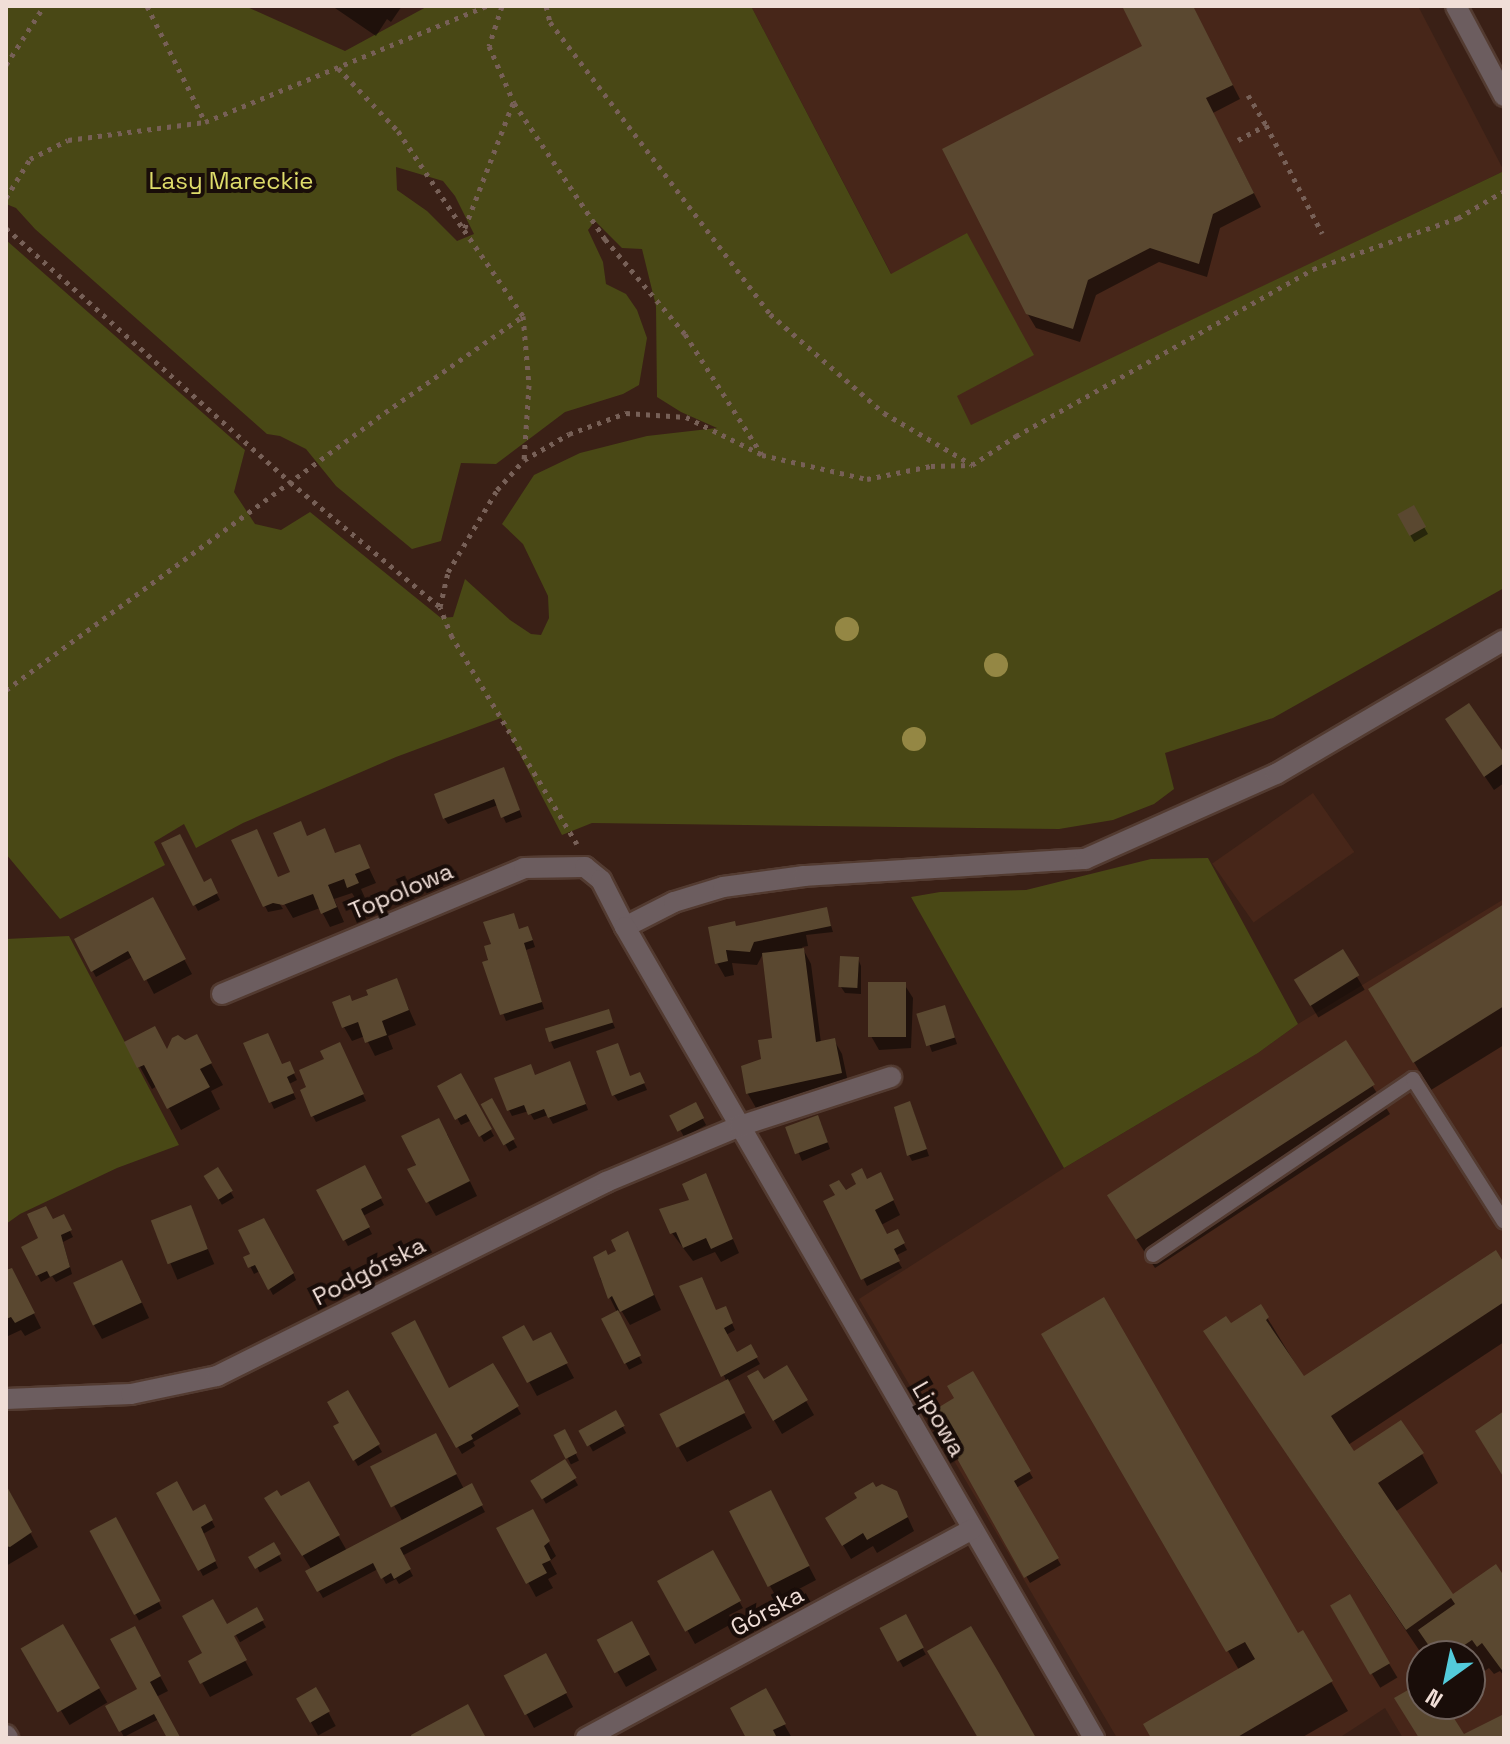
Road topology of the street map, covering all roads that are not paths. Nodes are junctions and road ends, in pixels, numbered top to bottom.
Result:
1 (1456, 6) edge
2 (1504, 96) edge
3 (1504, 640) edge
4 (601, 880) joint
5 (625, 927) junction
6 (222, 994) dead end
7 (891, 1077) dead end
8 (740, 1126) junction
9 (1504, 1222) edge
10 (1153, 1255) dead end
11 (6, 1399) edge
12 (972, 1529) junction
13 (586, 1738) edge
14 (1094, 1738) edge

1 - 2 street
3 - 5 street
4 - 5 street, Lipowa
4 - 6 street, Topolowa
5 - 8 street, Lipowa
7 - 8 street
8 - 11 street, Podgórska
8 - 12 street, Lipowa
9 - 10 lane
12 - 13 street, Górska
12 - 14 street, Lipowa

